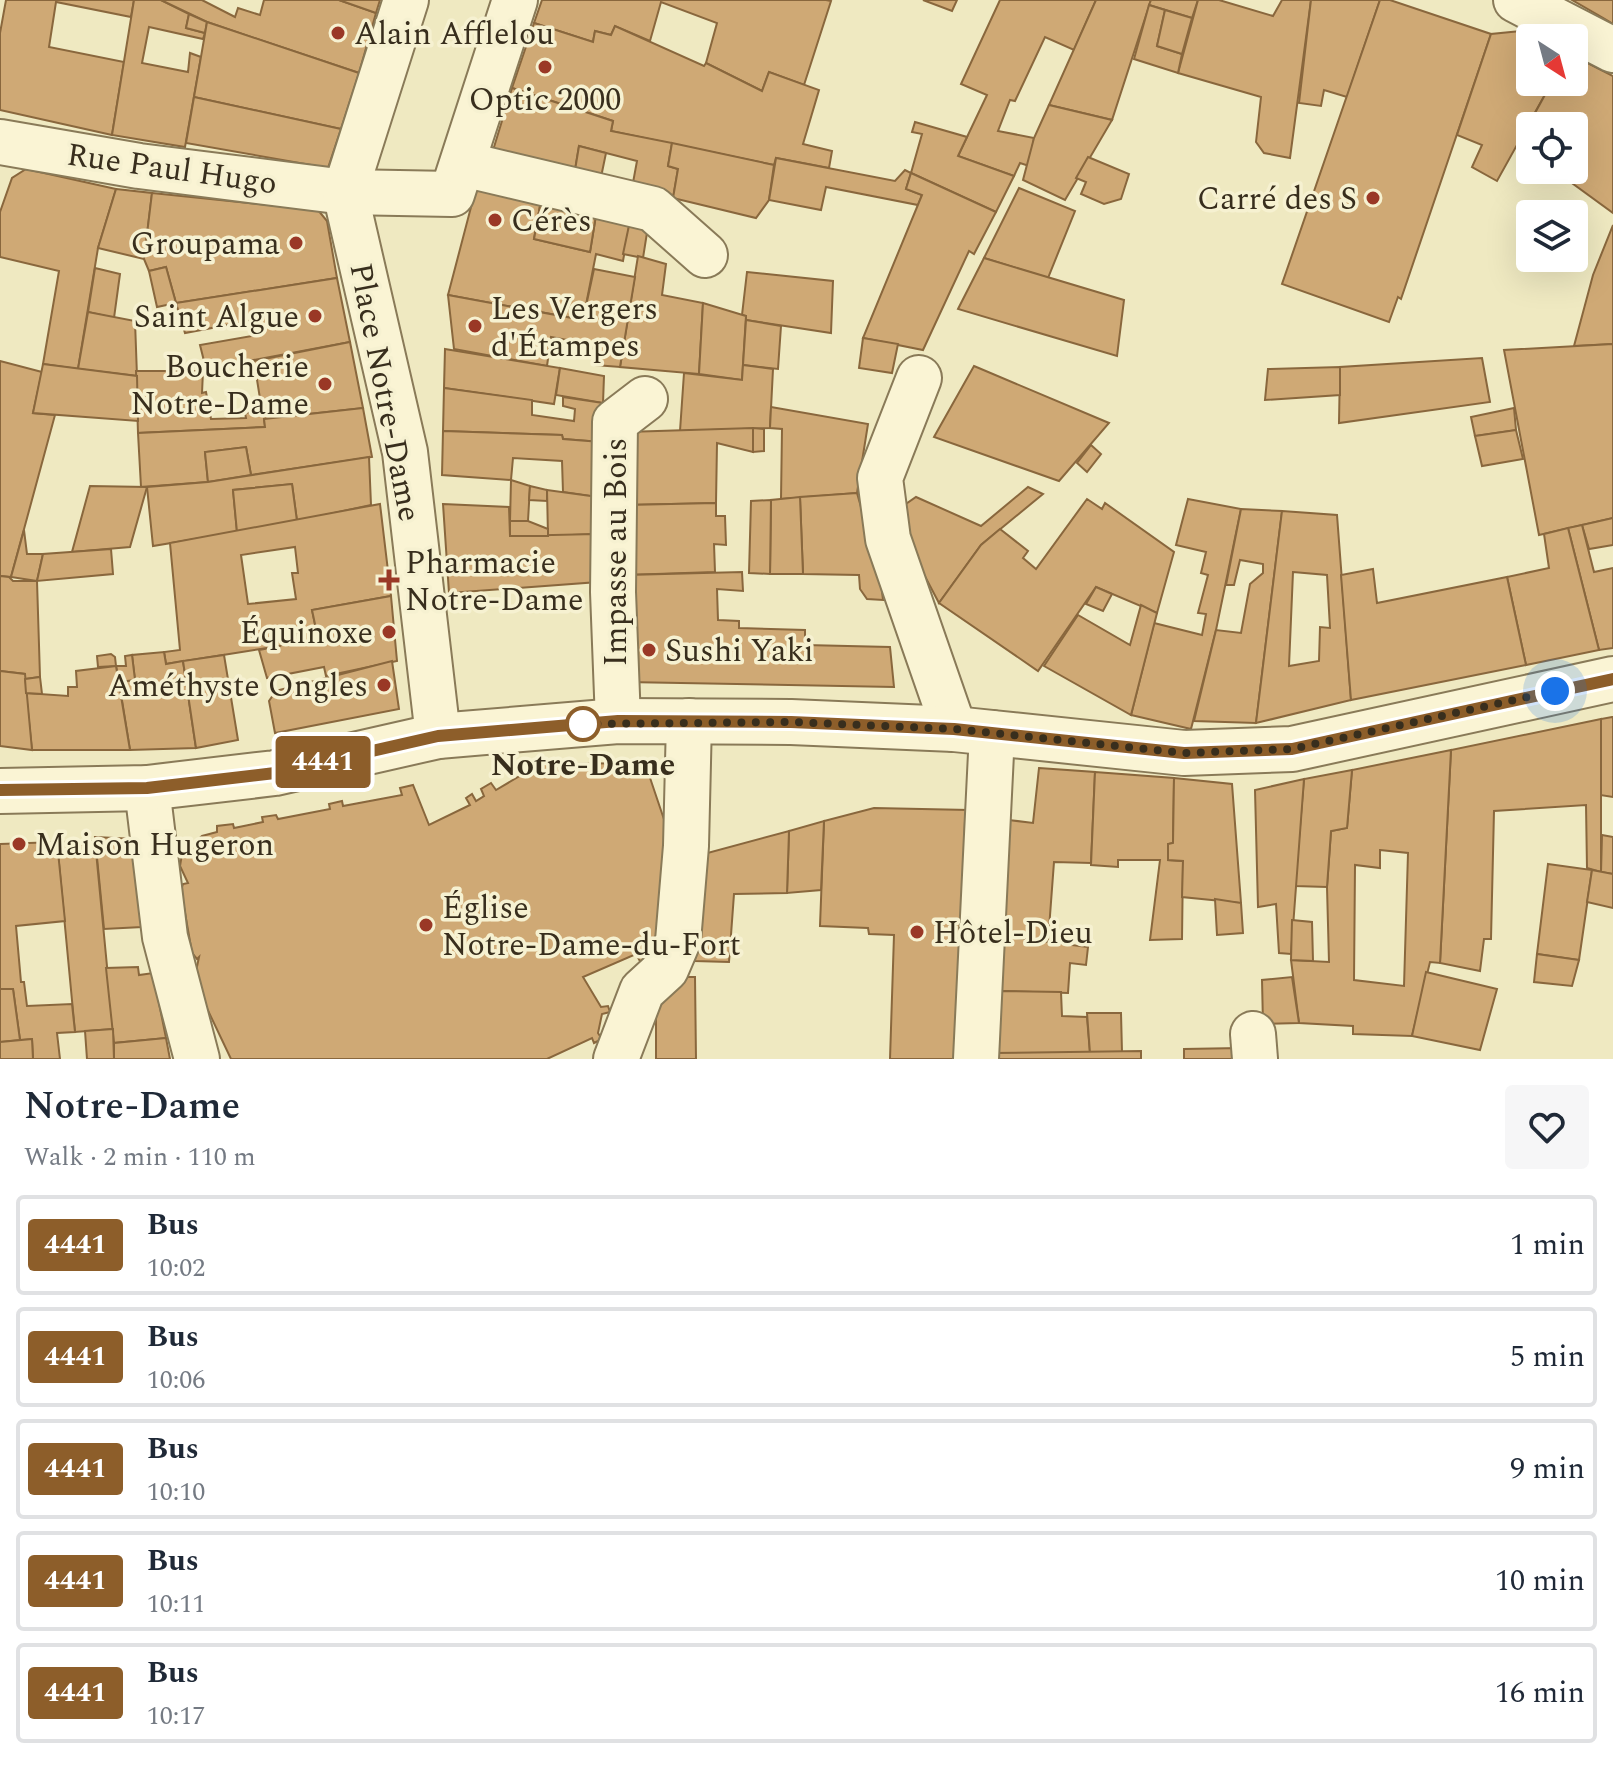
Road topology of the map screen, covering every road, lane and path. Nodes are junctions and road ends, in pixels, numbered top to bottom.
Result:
1 (406, 0) edge
2 (515, 0) edge
3 (1516, 0) edge
4 (1613, 50) edge
5 (0, 142) edge
6 (463, 164) junction
7 (345, 192) junction
8 (705, 255) dead end
9 (919, 378) dead end
10 (645, 399) dead end
11 (1613, 679) edge
12 (618, 721) junction
13 (689, 721) junction
14 (973, 731) junction
15 (438, 736) junction
16 (147, 788) junction
17 (0, 791) edge
18 (197, 1059) edge
19 (616, 1059) edge
20 (976, 1059) edge

1 - 7 street
2 - 6 street
3 - 4 street
5 - 7 street, Rue Paul Hugo
6 - 7 street, Rue Paul Hugo
6 - 8 street
7 - 15 street, Place Notre-Dame
9 - 14 street
10 - 12 street, Impasse au Bois
11 - 14 street
12 - 13 street
12 - 15 street
13 - 14 street
13 - 19 street
14 - 20 street
15 - 16 street
16 - 17 street
16 - 18 street

